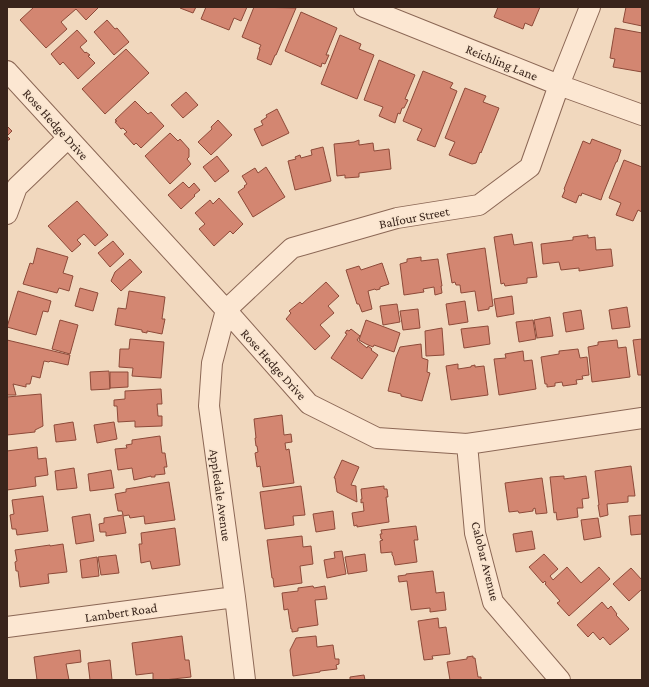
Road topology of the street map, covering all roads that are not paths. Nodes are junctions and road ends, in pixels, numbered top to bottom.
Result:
1 (364, 7) edge
2 (590, 7) edge
3 (7, 71) edge
4 (559, 85) junction
5 (642, 115) edge
6 (68, 138) junction
7 (7, 214) edge
8 (226, 310) junction
9 (642, 418) edge
10 (467, 444) junction
11 (235, 596) junction
12 (7, 627) edge
13 (245, 680) edge
14 (560, 680) edge

1 - 4 street, Reichling Lane
2 - 4 street, Balfour Street
3 - 6 street, Rose Hedge Drive
4 - 5 street, Reichling Lane
4 - 8 street, Balfour Street
6 - 7 street
6 - 8 street, Rose Hedge Drive
8 - 10 street, Rose Hedge Drive
8 - 11 street, Appledale Avenue
9 - 10 street, Rose Hedge Drive
10 - 14 street, Calobar Avenue
11 - 12 street, Lambert Road
11 - 13 street, Appledale Avenue

